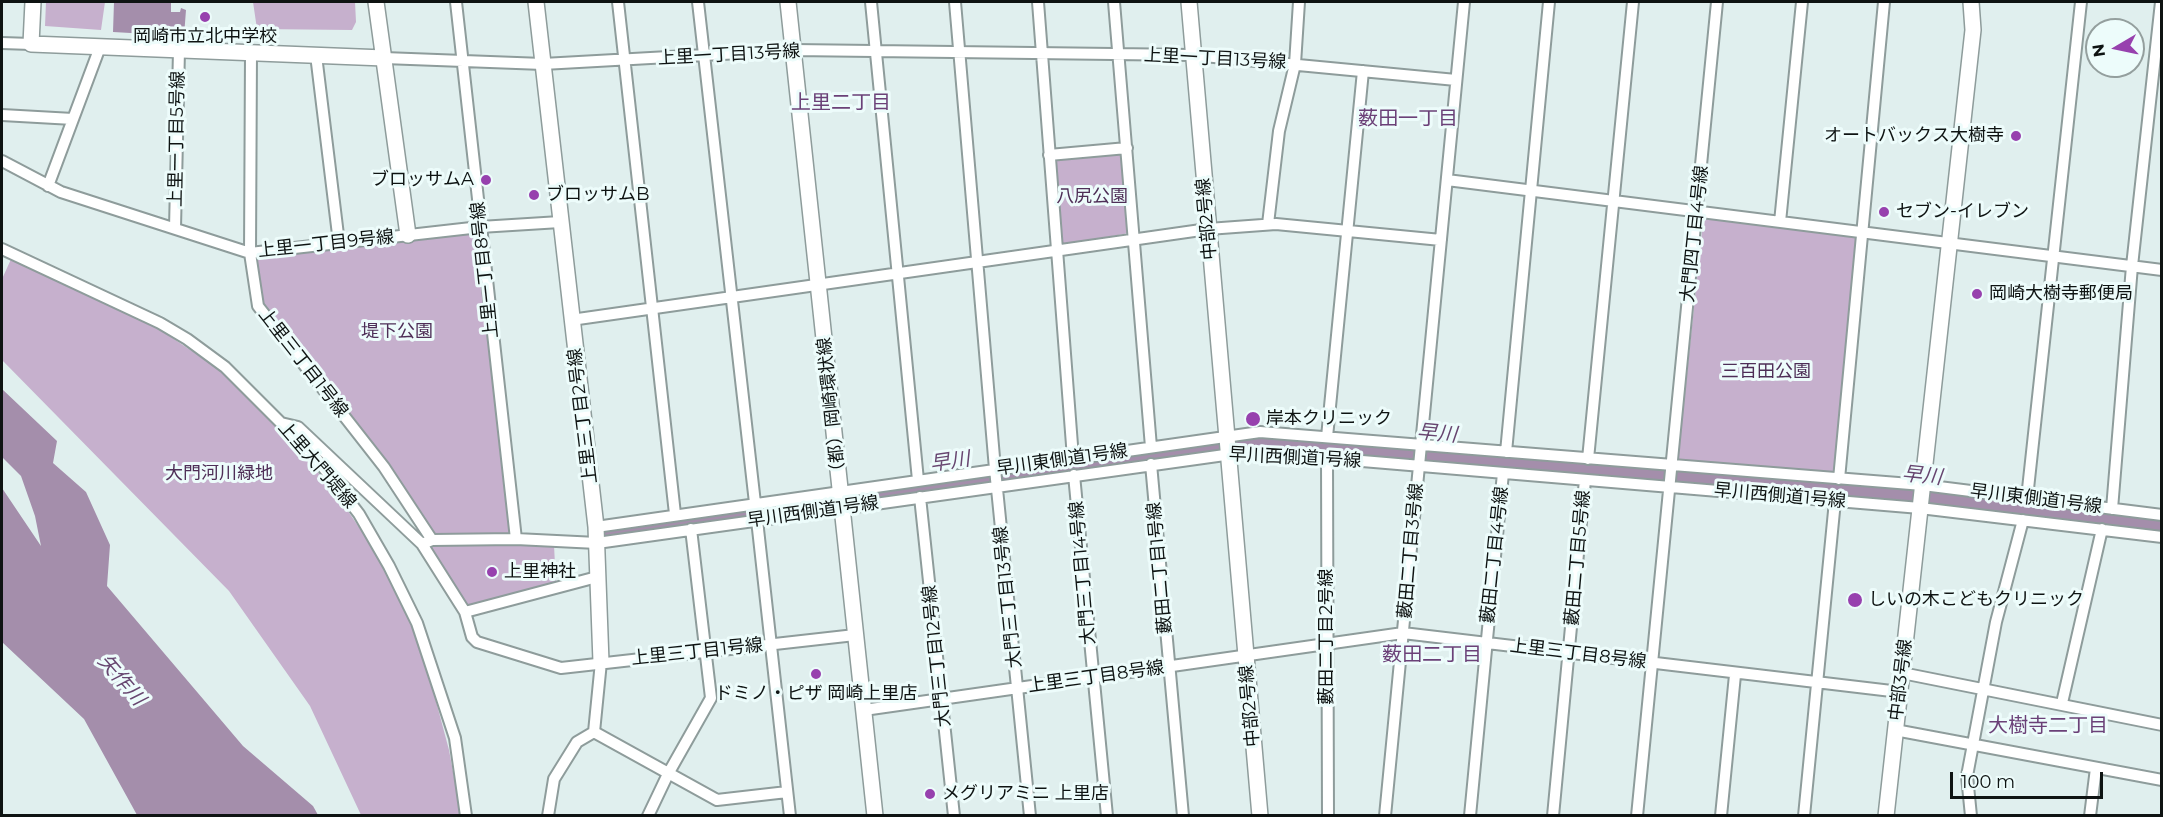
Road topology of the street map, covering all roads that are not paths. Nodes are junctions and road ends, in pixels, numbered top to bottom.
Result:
1 (33, 2) edge
2 (376, 2) edge
3 (456, 2) edge
4 (536, 2) edge
5 (618, 2) edge
6 (698, 2) edge
7 (788, 2) edge
8 (871, 2) edge
9 (955, 2) edge
10 (1038, 2) edge
11 (1114, 2) edge
12 (1189, 2) edge
13 (1299, 2) edge
14 (1464, 2) edge
15 (1549, 2) edge
16 (1633, 2) edge
17 (1717, 2) edge
18 (1802, 2) edge
19 (1884, 2) edge
20 (1971, 2) edge
21 (2081, 2) edge
22 (2161, 2) edge
23 (2, 43) edge
24 (31, 44) junction
25 (100, 47) junction
26 (179, 50) junction
27 (794, 50) junction
28 (876, 51) junction
29 (959, 52) junction
30 (251, 53) junction
31 (1042, 53) junction
32 (316, 55) junction
33 (1118, 55) junction
34 (704, 56) junction
35 (1193, 56) junction
36 (384, 58) junction
37 (625, 60) junction
38 (462, 62) junction
39 (543, 64) junction
40 (1294, 64) junction
41 (1363, 71) junction
42 (1456, 80) junction
43 (2, 115) edge
44 (73, 119) junction
45 (1126, 148) junction
46 (1049, 155) junction
47 (2, 161) edge
48 (1447, 180) junction
49 (48, 186) junction
50 (1530, 191) junction
51 (1613, 201) junction
52 (1697, 212) junction
53 (560, 222) junction
54 (1780, 222) junction
55 (1268, 224) junction
56 (480, 227) junction
57 (175, 228) junction
58 (1208, 229) junction
59 (1348, 231) junction
60 (1862, 232) junction
61 (408, 235) junction
62 (1134, 240) junction
63 (1440, 240) junction
64 (339, 243) junction
65 (1949, 243) junction
66 (2, 249) edge
67 (1057, 250) junction
68 (250, 253) junction
69 (2052, 257) junction
70 (977, 262) junction
71 (2132, 266) junction
72 (2162, 270) edge
73 (897, 274) junction
74 (819, 286) junction
75 (732, 298) junction
76 (653, 308) junction
77 (571, 320) junction
78 (281, 423) junction
79 (1226, 436) junction
80 (1327, 438) junction
81 (1422, 445) junction
82 (1150, 447) junction
83 (1506, 452) junction
84 (1228, 454) junction
85 (1073, 458) junction
86 (1327, 458) junction
87 (1588, 459) junction
88 (1151, 464) junction
89 (1419, 466) junction
90 (1672, 466) junction
91 (995, 469) junction
92 (1503, 473) junction
93 (1074, 475) junction
94 (1839, 479) junction
95 (918, 480) junction
96 (1585, 480) junction
97 (997, 485) junction
98 (1923, 485) junction
99 (1669, 487) junction
100 (840, 490) junction
101 (920, 497) junction
102 (2026, 498) junction
103 (1835, 501) junction
104 (756, 503) junction
105 (842, 508) junction
106 (1920, 508) junction
107 (2112, 509) junction
108 (675, 514) junction
109 (2162, 515) edge
110 (757, 520) junction
111 (2023, 520) junction
112 (596, 527) junction
113 (691, 529) junction
114 (2103, 529) junction
115 (2162, 537) edge
116 (516, 539) junction
117 (427, 542) junction
118 (597, 543) junction
119 (597, 577) junction
120 (465, 612) junction
121 (1403, 633) junction
122 (855, 635) junction
123 (1486, 643) junction
124 (771, 644) junction
125 (1327, 644) junction
126 (705, 652) junction
127 (1568, 653) junction
128 (1246, 656) junction
129 (601, 662) junction
130 (1652, 663) junction
131 (1169, 667) junction
132 (1902, 673) junction
133 (1735, 675) junction
134 (1093, 678) junction
135 (1817, 682) junction
136 (1983, 687) junction
137 (1018, 688) junction
138 (1900, 692) junction
139 (942, 699) junction
140 (2062, 703) junction
141 (864, 710) junction
142 (2162, 725) edge
143 (1895, 730) junction
144 (594, 732) junction
145 (1973, 743) junction
146 (2096, 768) junction
147 (668, 774) junction
148 (2162, 780) edge
149 (787, 792) junction
150 (466, 816) edge
151 (549, 816) edge
152 (648, 816) edge
153 (790, 816) edge
154 (875, 816) edge
155 (954, 816) edge
156 (1030, 816) edge
157 (1107, 816) edge
158 (1183, 816) edge
159 (1260, 816) edge
160 (1328, 816) edge
161 (1385, 816) edge
162 (1470, 816) edge
163 (1553, 816) edge
164 (1637, 816) edge
165 (1721, 816) edge
166 (1804, 816) edge
167 (1886, 816) edge
168 (1971, 816) edge
169 (2090, 816) edge

1 - 24 street
2 - 36 street
3 - 38 street, 上里一丁目8号線
4 - 39 street, 上里三丁目2号線
5 - 37 street
6 - 34 street
7 - 27 street, （都）岡崎環状線
8 - 28 street
9 - 29 street, 大門三丁目13号線
10 - 31 street
11 - 33 street
12 - 35 street, 中部2号線
13 - 40 street
14 - 42 street, 藪田二丁目3号線
15 - 50 street
16 - 51 street
17 - 52 street, 大門四丁目4号線
18 - 54 street
19 - 60 street
20 - 65 street, 中部3号線
21 - 69 street
22 - 71 street
23 - 24 street, 上里一丁目13号線
24 - 25 street, 上里一丁目13号線
25 - 26 street, 上里一丁目13号線
25 - 44 street
26 - 30 street, 上里一丁目13号線
26 - 57 street, 上里一丁目5号線
27 - 28 street, 上里一丁目13号線
27 - 34 street, 上里一丁目13号線
27 - 74 street, （都）岡崎環状線
28 - 29 street, 上里一丁目13号線
28 - 73 street
29 - 31 street, 上里一丁目13号線
29 - 70 street, 大門三丁目13号線
30 - 32 street, 上里一丁目13号線
30 - 68 street, 上里三丁目1号線
31 - 33 street, 上里一丁目13号線
31 - 46 street
32 - 36 street, 上里一丁目13号線
32 - 64 street
33 - 35 street, 上里一丁目13号線
33 - 45 street
34 - 37 street, 上里一丁目13号線
34 - 75 street
35 - 40 street, 上里一丁目13号線
35 - 58 street, 中部2号線
36 - 38 street, 上里一丁目13号線
36 - 61 street
37 - 39 street, 上里一丁目13号線
37 - 76 street
38 - 39 street, 上里一丁目13号線
38 - 56 street, 上里一丁目8号線
39 - 53 street, 上里三丁目2号線
40 - 41 street, 上里一丁目13号線
40 - 55 street
41 - 42 street, 上里一丁目13号線
41 - 59 street
42 - 48 street, 藪田二丁目3号線
43 - 44 street
44 - 49 street
45 - 46 street
45 - 62 street
46 - 67 street
47 - 49 street, 上里一丁目9号線
48 - 50 street
48 - 63 street, 藪田二丁目3号線
49 - 57 street, 上里一丁目9号線
50 - 51 street
50 - 83 street
51 - 52 street
51 - 87 street
52 - 54 street
52 - 90 street, 大門四丁目4号線
53 - 56 street, 上里一丁目9号線
53 - 77 street, 上里三丁目2号線
54 - 60 street
55 - 58 street
55 - 59 street
56 - 61 street, 上里一丁目9号線
56 - 116 street, 上里一丁目8号線
57 - 68 street, 上里一丁目9号線
58 - 62 street
58 - 79 street, 中部2号線
59 - 63 street
59 - 80 street
60 - 65 street
60 - 94 street
61 - 64 street, 上里一丁目9号線
62 - 67 street
62 - 82 street
63 - 81 street, 藪田二丁目3号線
64 - 68 street, 上里一丁目9号線
65 - 69 street
65 - 98 street, 中部3号線
66 - 78 street, 上里大門堤線
67 - 70 street
67 - 85 street
68 - 117 street, 上里三丁目1号線
69 - 71 street
69 - 102 street
70 - 73 street
70 - 91 street, 大門三丁目13号線
71 - 72 street
71 - 107 street
73 - 74 street
73 - 95 street
74 - 75 street
74 - 100 street, （都）岡崎環状線
75 - 76 street
75 - 104 street
76 - 77 street
76 - 108 street
77 - 112 street, 上里三丁目2号線
78 - 117 street
78 - 150 street, 上里大門堤線
79 - 80 street, 早川東側道1号線
79 - 82 street, 早川東側道1号線
79 - 84 street, 中部2号線
80 - 81 street, 早川東側道1号線
81 - 83 street, 早川東側道1号線
81 - 89 street, 藪田二丁目3号線
82 - 85 street, 早川東側道1号線
83 - 87 street
84 - 86 street, 早川西側道1号線
84 - 88 street, 早川西側道1号線
84 - 128 street, 中部2号線
85 - 91 street, 早川東側道1号線
86 - 89 street, 早川西側道1号線
86 - 125 street, 藪田二丁目2号線
87 - 90 street
88 - 93 street, 早川西側道1号線
88 - 131 street, 藪田二丁目1号線
89 - 92 street, 早川西側道1号線
89 - 121 street, 藪田二丁目3号線
90 - 94 street, 早川東側道1号線
90 - 99 street, 大門四丁目4号線
91 - 95 street, 早川東側道1号線
91 - 97 street, 大門三丁目13号線
92 - 96 street, 早川西側道1号線
92 - 123 street, 藪田二丁目4号線
93 - 97 street, 早川西側道1号線
93 - 134 street, 大門三丁目14号線
94 - 98 street, 早川東側道1号線
95 - 100 street, 早川東側道1号線
96 - 99 street, 早川西側道1号線
96 - 127 street, 藪田二丁目5号線
97 - 101 street, 早川西側道1号線
97 - 137 street, 大門三丁目13号線
98 - 102 street, 早川東側道1号線
98 - 106 street, 中部3号線
99 - 103 street, 早川西側道1号線
99 - 130 street
100 - 104 street, 早川東側道1号線
100 - 105 street, （都）岡崎環状線
101 - 105 street, 早川西側道1号線
101 - 139 street, 大門三丁目12号線
102 - 107 street, 早川東側道1号線
103 - 106 street, 早川西側道1号線
103 - 135 street
104 - 108 street, 早川東側道1号線
105 - 110 street, 早川西側道1号線
105 - 122 street, （都）岡崎環状線
106 - 111 street, 早川西側道1号線
106 - 132 street, 中部3号線
107 - 109 street, 早川東側道1号線
108 - 112 street, 早川東側道1号線
110 - 113 street, 早川西側道1号線
110 - 124 street
111 - 114 street, 早川西側道1号線
111 - 136 street
112 - 118 street, 上里三丁目2号線
113 - 118 street, 早川西側道1号線
113 - 126 street
114 - 115 street, 早川西側道1号線
114 - 140 street
116 - 117 street, 早川西側道1号線
116 - 118 street, 早川西側道1号線
117 - 120 street, 上里三丁目1号線
118 - 119 street, 上里三丁目2号線
119 - 120 street
119 - 129 street, 上里三丁目2号線
120 - 129 street, 上里三丁目1号線
121 - 123 street, 上里三丁目8号線
121 - 125 street, 上里三丁目8号線
121 - 161 street, 藪田二丁目3号線
122 - 124 street, 上里三丁目1号線
122 - 141 street, （都）岡崎環状線
123 - 127 street, 上里三丁目8号線
123 - 162 street, 藪田二丁目4号線
124 - 126 street, 上里三丁目1号線
124 - 149 street
125 - 128 street, 上里三丁目8号線
125 - 160 street, 藪田二丁目2号線
126 - 129 street, 上里三丁目1号線
126 - 147 street
127 - 130 street, 上里三丁目8号線
127 - 163 street, 藪田二丁目5号線
128 - 131 street, 上里三丁目8号線
128 - 159 street, 中部2号線
129 - 144 street, 上里三丁目2号線
130 - 133 street, 上里三丁目8号線
130 - 164 street
131 - 134 street, 上里三丁目8号線
131 - 158 street, 藪田二丁目1号線
132 - 136 street
132 - 138 street, 中部3号線
133 - 135 street, 上里三丁目8号線
133 - 165 street
134 - 137 street, 上里三丁目8号線
134 - 157 street, 大門三丁目14号線
135 - 138 street, 上里三丁目8号線
135 - 166 street
136 - 140 street
136 - 145 street
137 - 139 street, 上里三丁目8号線
137 - 156 street, 大門三丁目13号線
138 - 143 street, 中部3号線
139 - 141 street, 上里三丁目8号線
139 - 155 street, 大門三丁目12号線
140 - 142 street
141 - 154 street, （都）岡崎環状線
143 - 145 street
143 - 167 street, 中部3号線
144 - 147 street
144 - 151 street
145 - 146 street
145 - 168 street
146 - 148 street
146 - 169 street
147 - 149 street
147 - 152 street
149 - 153 street

